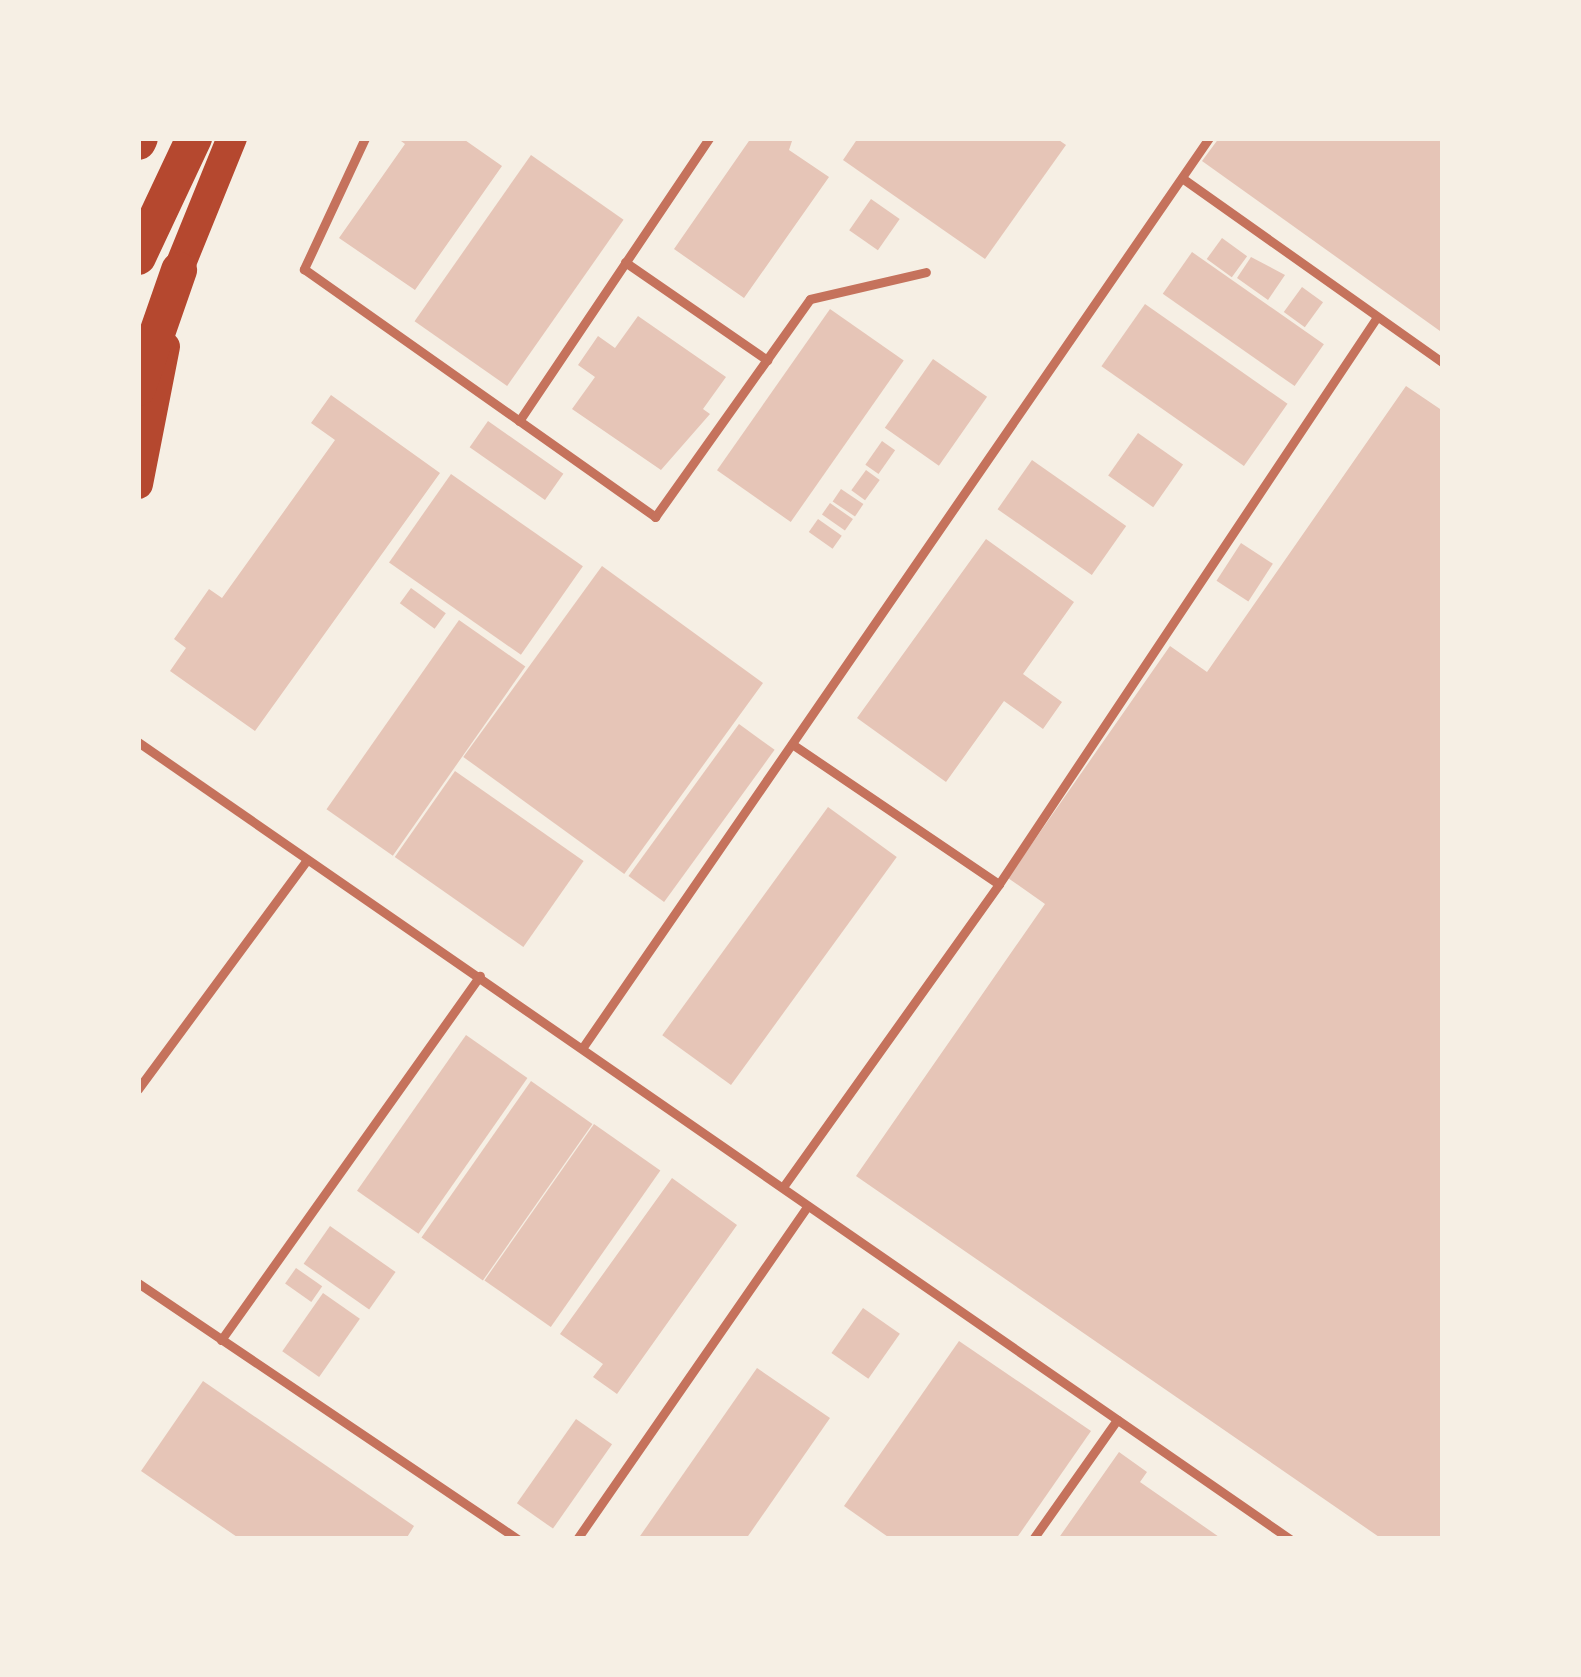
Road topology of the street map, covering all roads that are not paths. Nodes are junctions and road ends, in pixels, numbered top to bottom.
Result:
1 (194, 138) edge
2 (232, 138) edge
3 (365, 138) edge
4 (709, 138) edge
5 (1210, 138) edge
6 (1182, 178) junction
7 (138, 257) edge
8 (625, 262) junction
9 (179, 270) junction
10 (926, 272) dead end
11 (1377, 317) junction
12 (138, 358) edge
13 (767, 360) junction
14 (1443, 363) edge
15 (138, 388) edge
16 (518, 421) junction
17 (138, 484) edge
18 (138, 742) edge
19 (792, 744) junction
20 (306, 861) junction
21 (999, 884) junction
22 (480, 976) junction
23 (583, 1047) junction
24 (138, 1089) edge
25 (782, 1187) junction
26 (808, 1206) junction
27 (138, 1283) edge
28 (220, 1340) junction
29 (1117, 1420) junction
30 (518, 1539) edge
31 (577, 1539) edge
32 (1033, 1539) edge
33 (1290, 1539) edge

1 - 7 highway
2 - 9 highway
3 - 16 lane
4 - 8 lane
5 - 6 lane
6 - 11 lane
6 - 19 lane
8 - 13 lane
8 - 16 lane
9 - 12 highway
9 - 15 highway
9 - 17 highway
10 - 13 lane
11 - 14 lane
11 - 21 lane
13 - 16 lane
18 - 20 lane
19 - 21 lane
19 - 23 lane
20 - 22 lane
20 - 24 lane
21 - 25 lane
22 - 23 lane
22 - 28 lane
23 - 25 lane
25 - 26 lane
26 - 29 lane
26 - 31 lane
27 - 28 lane
28 - 30 lane
29 - 32 lane
29 - 33 lane

